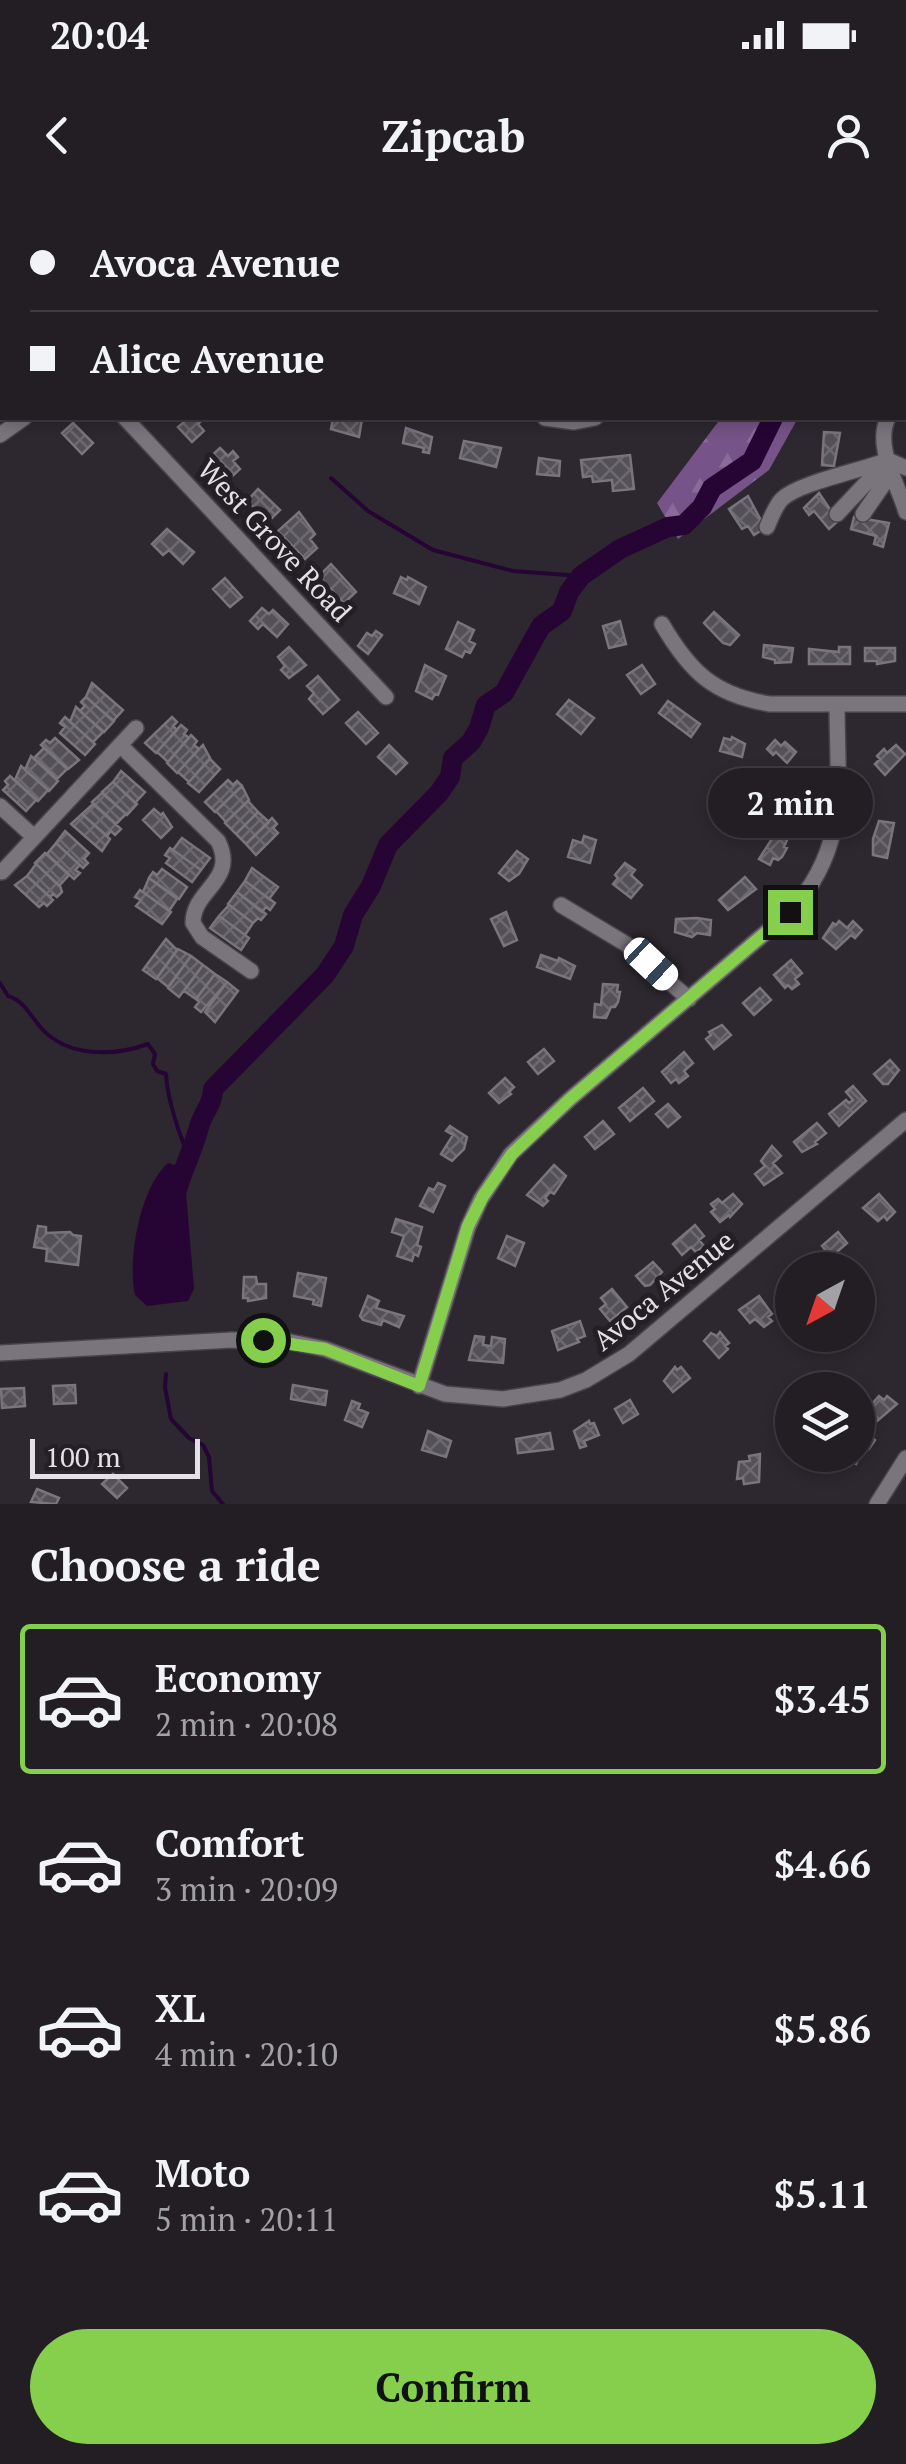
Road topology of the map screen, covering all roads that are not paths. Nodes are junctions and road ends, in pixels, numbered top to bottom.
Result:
1 (21, 420) edge
2 (128, 420) edge
3 (887, 420) edge
4 (0, 435) edge
5 (888, 460) junction
6 (906, 472) edge
7 (906, 512) edge
8 (837, 514) dead end
9 (863, 514) dead end
10 (766, 527) dead end
11 (662, 624) dead end
12 (386, 698) dead end
13 (837, 704) junction
14 (906, 704) edge
15 (136, 728) dead end
16 (120, 745) junction
17 (0, 806) edge
18 (34, 837) junction
19 (2, 872) edge
20 (561, 905) dead end
21 (249, 965) dead end
22 (688, 999) junction
23 (906, 1120) edge
24 (0, 1354) edge
25 (419, 1386) junction
26 (906, 1458) edge
27 (878, 1504) edge

1 - 4 street
2 - 12 street, West Grove Road
3 - 5 street
5 - 6 street
5 - 7 street
5 - 8 street
5 - 9 street
5 - 10 street
11 - 13 street
13 - 14 street
13 - 22 street
15 - 16 street
16 - 18 street
16 - 21 street
17 - 18 street
18 - 19 street
20 - 22 street
22 - 25 street
23 - 25 street, Avoca Avenue
24 - 25 street, Avoca Avenue
26 - 27 street

